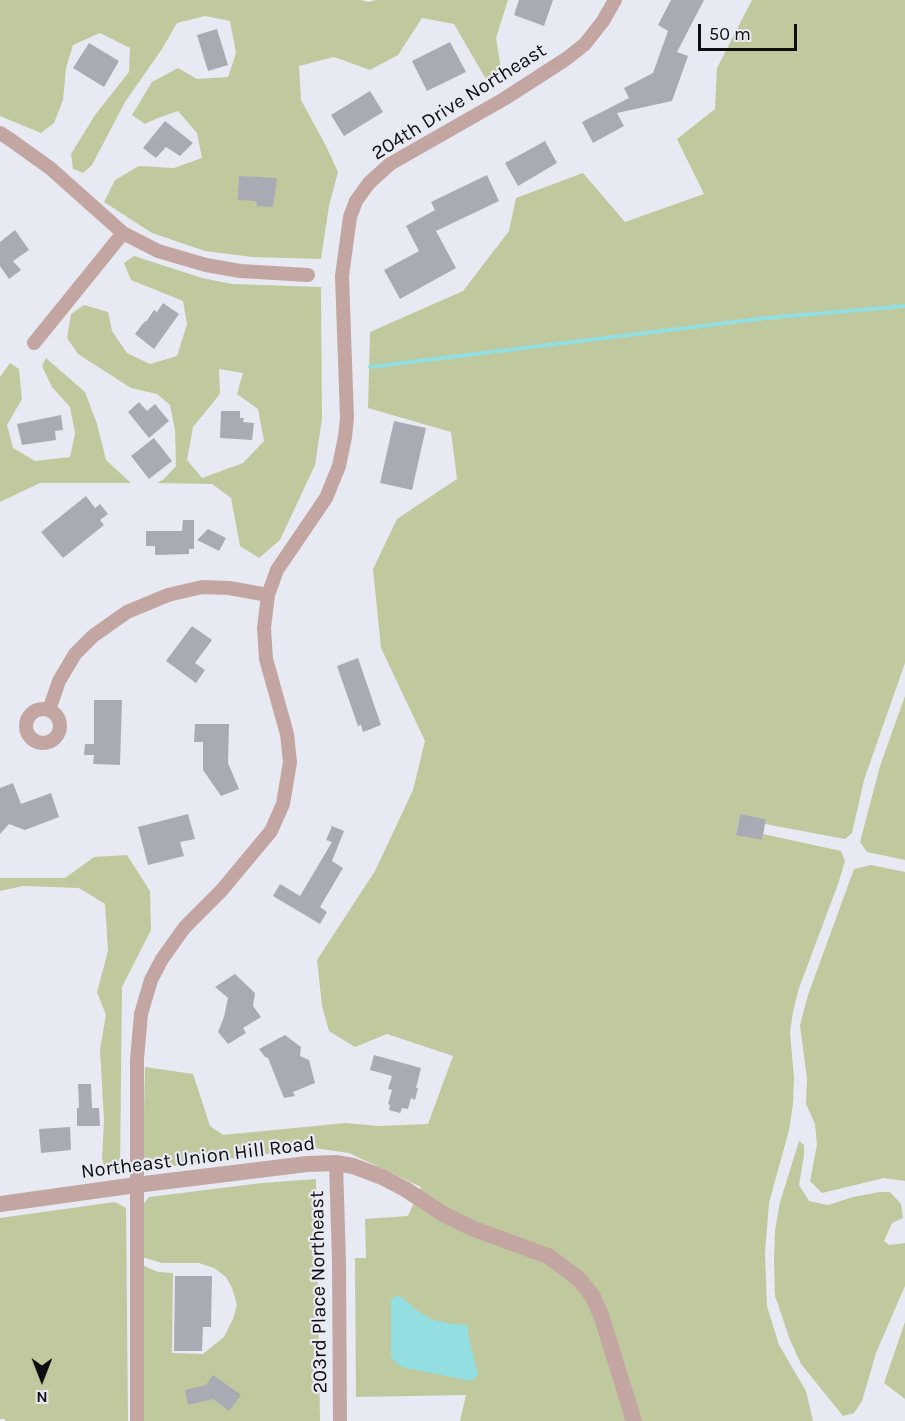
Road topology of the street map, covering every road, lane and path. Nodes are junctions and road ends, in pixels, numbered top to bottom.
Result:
1 (615, 0) edge
2 (0, 133) edge
3 (123, 233) junction
4 (308, 275) dead end
5 (34, 343) dead end
6 (268, 595) junction
7 (49, 710) dead end
8 (336, 1163) junction
9 (136, 1185) junction
10 (0, 1204) edge
11 (137, 1421) edge
12 (340, 1421) edge
13 (634, 1421) edge

1 - 6 street, 204th Drive Northeast
2 - 3 street
3 - 4 street
3 - 5 street
6 - 7 street
6 - 9 street, 204th Drive Northeast
8 - 9 street, Northeast Union Hill Road
8 - 12 street, 203rd Place Northeast
8 - 13 street, Northeast Union Hill Road
9 - 10 street, Northeast Union Hill Road
9 - 11 street, 204th Drive Northeast

